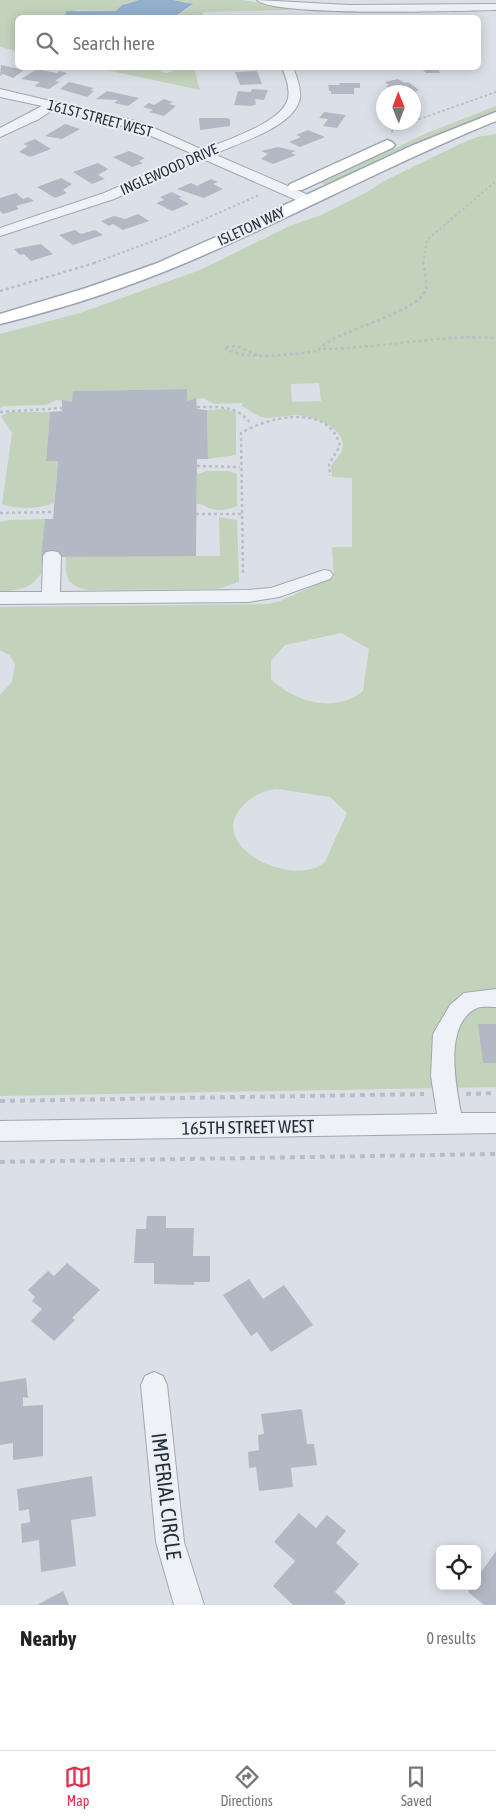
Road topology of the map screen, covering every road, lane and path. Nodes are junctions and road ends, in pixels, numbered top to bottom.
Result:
1 (262, 0) edge
2 (300, 6) junction
3 (496, 7) edge
4 (296, 15) edge
5 (289, 70) edge
6 (496, 92) edge
7 (0, 93) edge
8 (496, 102) edge
9 (52, 105) junction
10 (496, 116) edge
11 (421, 119) edge
12 (446, 120) dead end
13 (395, 130) edge
14 (0, 133) edge
15 (384, 135) dead end
16 (398, 140) dead end
17 (203, 154) junction
18 (496, 181) edge
19 (274, 196) junction
20 (308, 200) junction
21 (0, 232) edge
22 (0, 291) edge
23 (0, 304) edge
24 (0, 319) edge
25 (496, 338) edge
26 (323, 351) junction
27 (257, 355) junction
28 (196, 407) dead end
29 (62, 408) dead end
30 (0, 412) edge
31 (251, 424) junction
32 (197, 466) dead end
33 (240, 467) junction
34 (330, 476) dead end
35 (53, 512) dead end
36 (0, 513) edge
37 (196, 514) dead end
38 (241, 514) junction
39 (52, 556) dead end
40 (243, 574) dead end
41 (324, 575) dead end
42 (0, 598) edge
43 (51, 598) junction
44 (496, 998) edge
45 (496, 1093) edge
46 (446, 1094) junction
47 (0, 1101) edge
48 (496, 1123) edge
49 (451, 1124) junction
50 (0, 1130) edge
51 (496, 1154) edge
52 (0, 1162) edge
53 (154, 1384) dead end
54 (189, 1605) edge

1 - 2 street
2 - 3 street
2 - 4 street
5 - 17 street, INGLEWOOD DRIVE
6 - 11 path
7 - 9 street, 161ST STREET WEST
8 - 12 main road
9 - 14 street
9 - 17 street, 161ST STREET WEST
10 - 20 main road, ISLETON WAY
13 - 15 path
16 - 19 main road, ISLETON WAY
17 - 19 street, 161ST STREET WEST
17 - 21 street, INGLEWOOD DRIVE
18 - 26 path
19 - 20 street, 161ST STREET WEST
19 - 22 path
19 - 23 main road, ISLETON WAY
20 - 24 main road, ISLETON WAY
25 - 26 path
26 - 27 path
27 - 27 path
28 - 31 path
29 - 30 path
31 - 33 path
31 - 34 path
32 - 33 path
33 - 38 path
35 - 36 path
37 - 38 path
38 - 40 path
39 - 43 street
41 - 43 street
42 - 43 street
44 - 46 street
45 - 46 path
46 - 47 path
46 - 49 street
48 - 49 street, 165TH STREET WEST
49 - 50 street, 165TH STREET WEST
51 - 52 path
53 - 54 street, IMPERIAL CIRCLE

